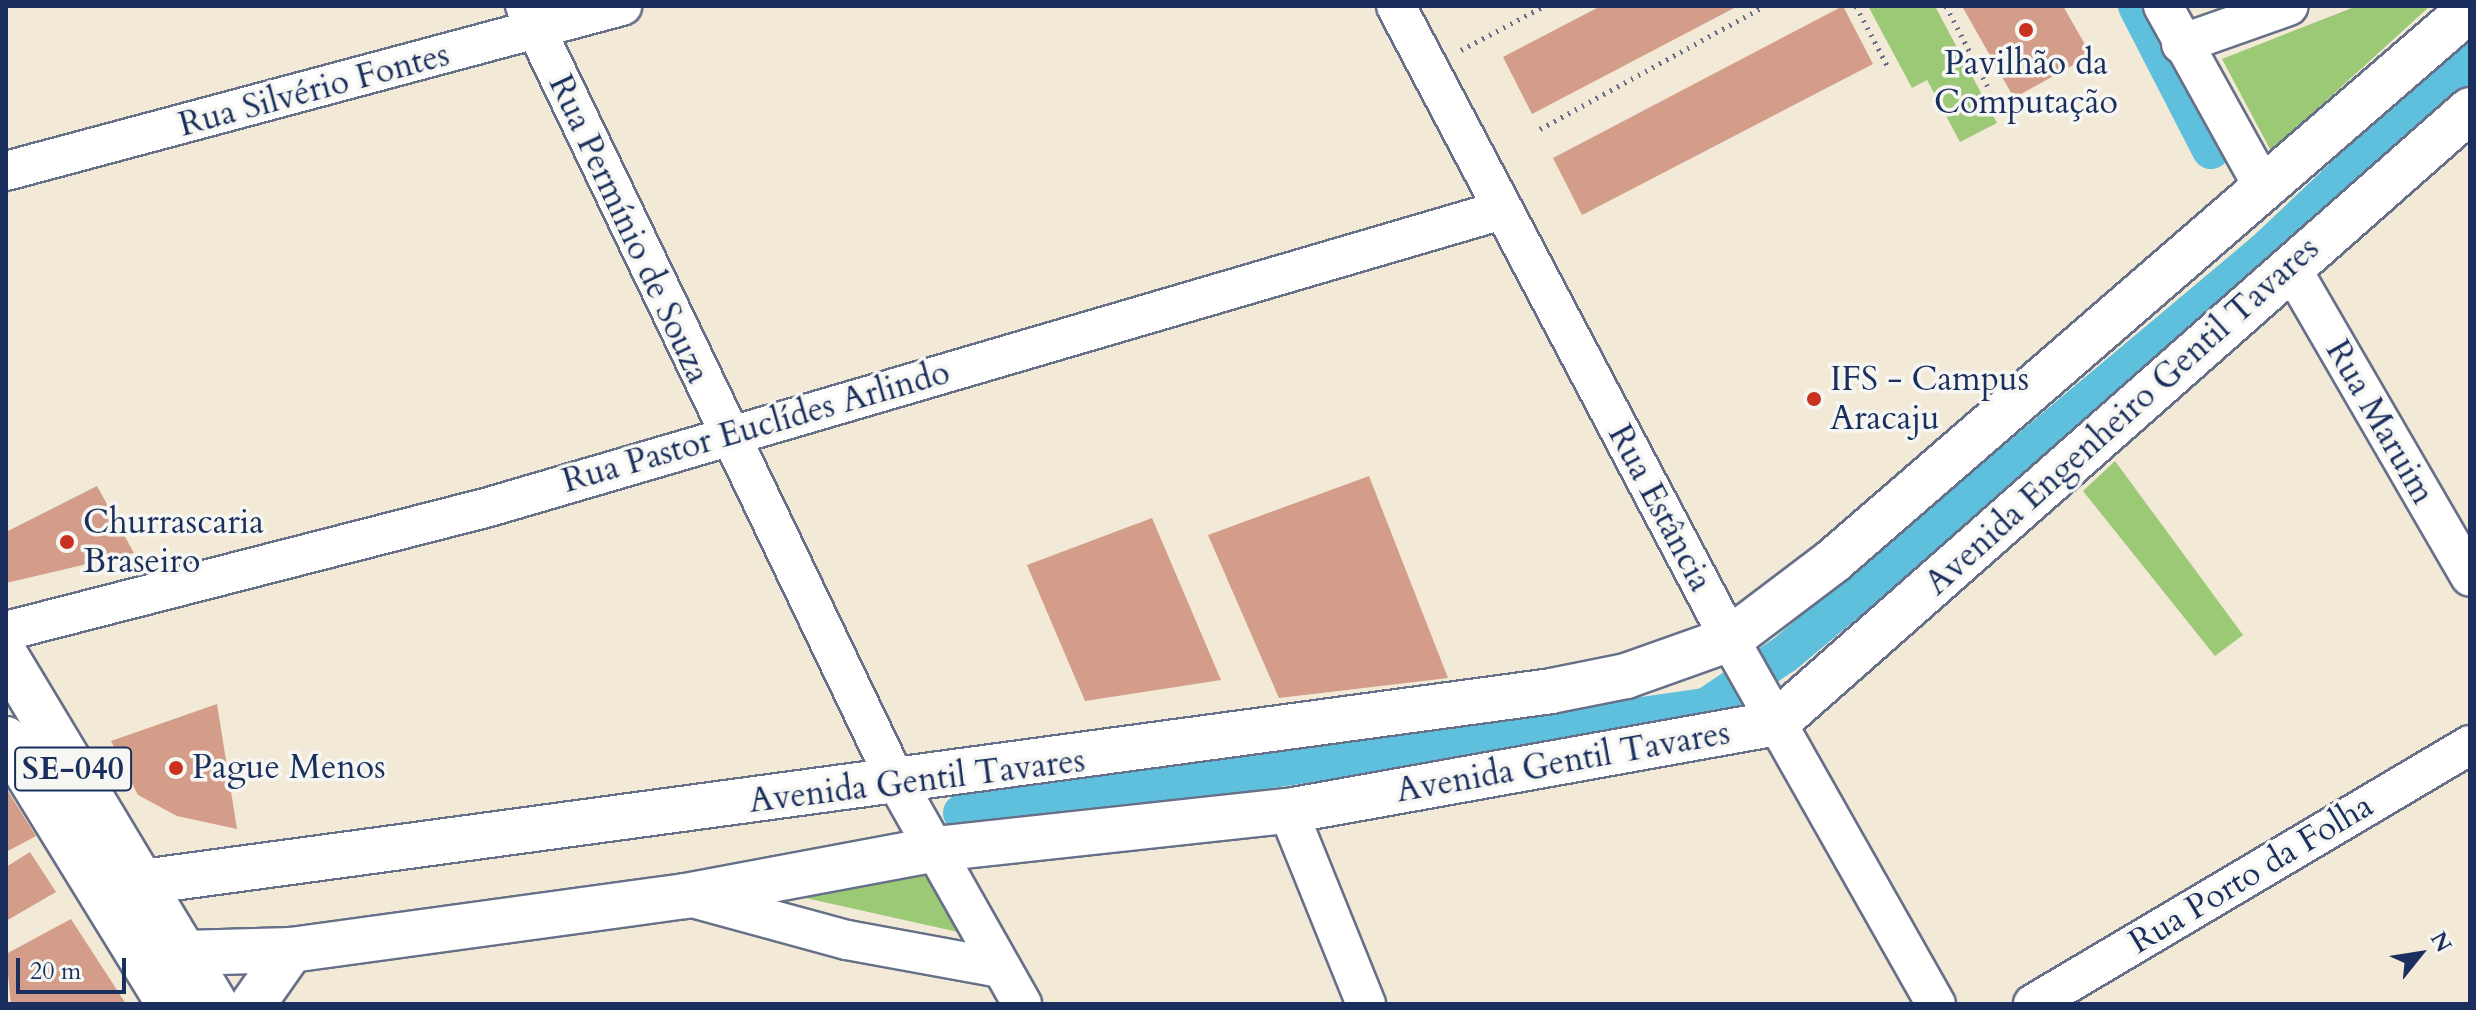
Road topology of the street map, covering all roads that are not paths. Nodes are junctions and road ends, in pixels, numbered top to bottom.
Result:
1 (622, 6) edge
2 (1396, 6) edge
3 (2163, 6) edge
4 (2289, 6) edge
5 (2470, 9) edge
6 (530, 18) edge
7 (2181, 44) junction
8 (2470, 110) edge
9 (6, 171) edge
10 (2265, 190) junction
11 (1502, 210) junction
12 (2290, 266) junction
13 (725, 433) junction
14 (2470, 577) edge
15 (6, 631) edge
16 (1732, 644) junction
17 (6, 656) edge
18 (1773, 717) junction
19 (6, 739) edge
20 (2470, 745) edge
21 (900, 785) junction
22 (1288, 811) junction
23 (934, 844) junction
24 (140, 882) junction
25 (97, 889) junction
26 (685, 896) junction
27 (291, 950) junction
28 (186, 953) junction
29 (139, 954) junction
30 (1000, 968) junction
31 (169, 1004) edge
32 (215, 1004) edge
33 (253, 1004) edge
34 (1022, 1004) edge
35 (1366, 1004) edge
36 (1936, 1004) edge
37 (2033, 1004) edge

1 - 6 street, Rua Silvério Fontes
2 - 11 street, Rua Estância
3 - 7 street
4 - 7 street
5 - 10 main road
6 - 9 street, Rua Silvério Fontes
6 - 13 street, Rua Permínio de Souza
7 - 10 street
8 - 12 main road, Avenida Engenheiro Gentil Tavares
10 - 16 main road
11 - 13 street, Rua Pastor Euclídes Arlindo
11 - 16 street, Rua Estância
12 - 14 street, Rua Maruim
12 - 18 main road, Avenida Engenheiro Gentil Tavares
13 - 15 street, Rua Pastor Euclídes Arlindo
13 - 21 street, Rua Permínio de Souza
16 - 18 street, Rua Estância
16 - 21 main road, Avenida Gentil Tavares
17 - 24 main road, SE-040
18 - 22 main road, Avenida Gentil Tavares
18 - 36 street, Rua Estância
19 - 25 main road, SE-040
20 - 37 street, Rua Porto da Folha
21 - 23 street, Rua Permínio de Souza
21 - 24 main road, Avenida Gentil Tavares
22 - 23 main road, Avenida Gentil Tavares
22 - 35 street
23 - 26 main road, Avenida Gentil Tavares
23 - 30 street, Rua Permínio de Souza
24 - 25 main road, Avenida Gentil Tavares
24 - 28 main road, SE-040
25 - 29 main road, SE-040
26 - 27 main road, Avenida Gentil Tavares
26 - 30 street, Avenida Gentil Tavares
27 - 28 main road, Avenida Gentil Tavares
27 - 33 main road
28 - 29 main road, Avenida Gentil Tavares
28 - 32 main road, SE-040
29 - 31 main road, SE-040
30 - 34 street, Rua Permínio de Souza

